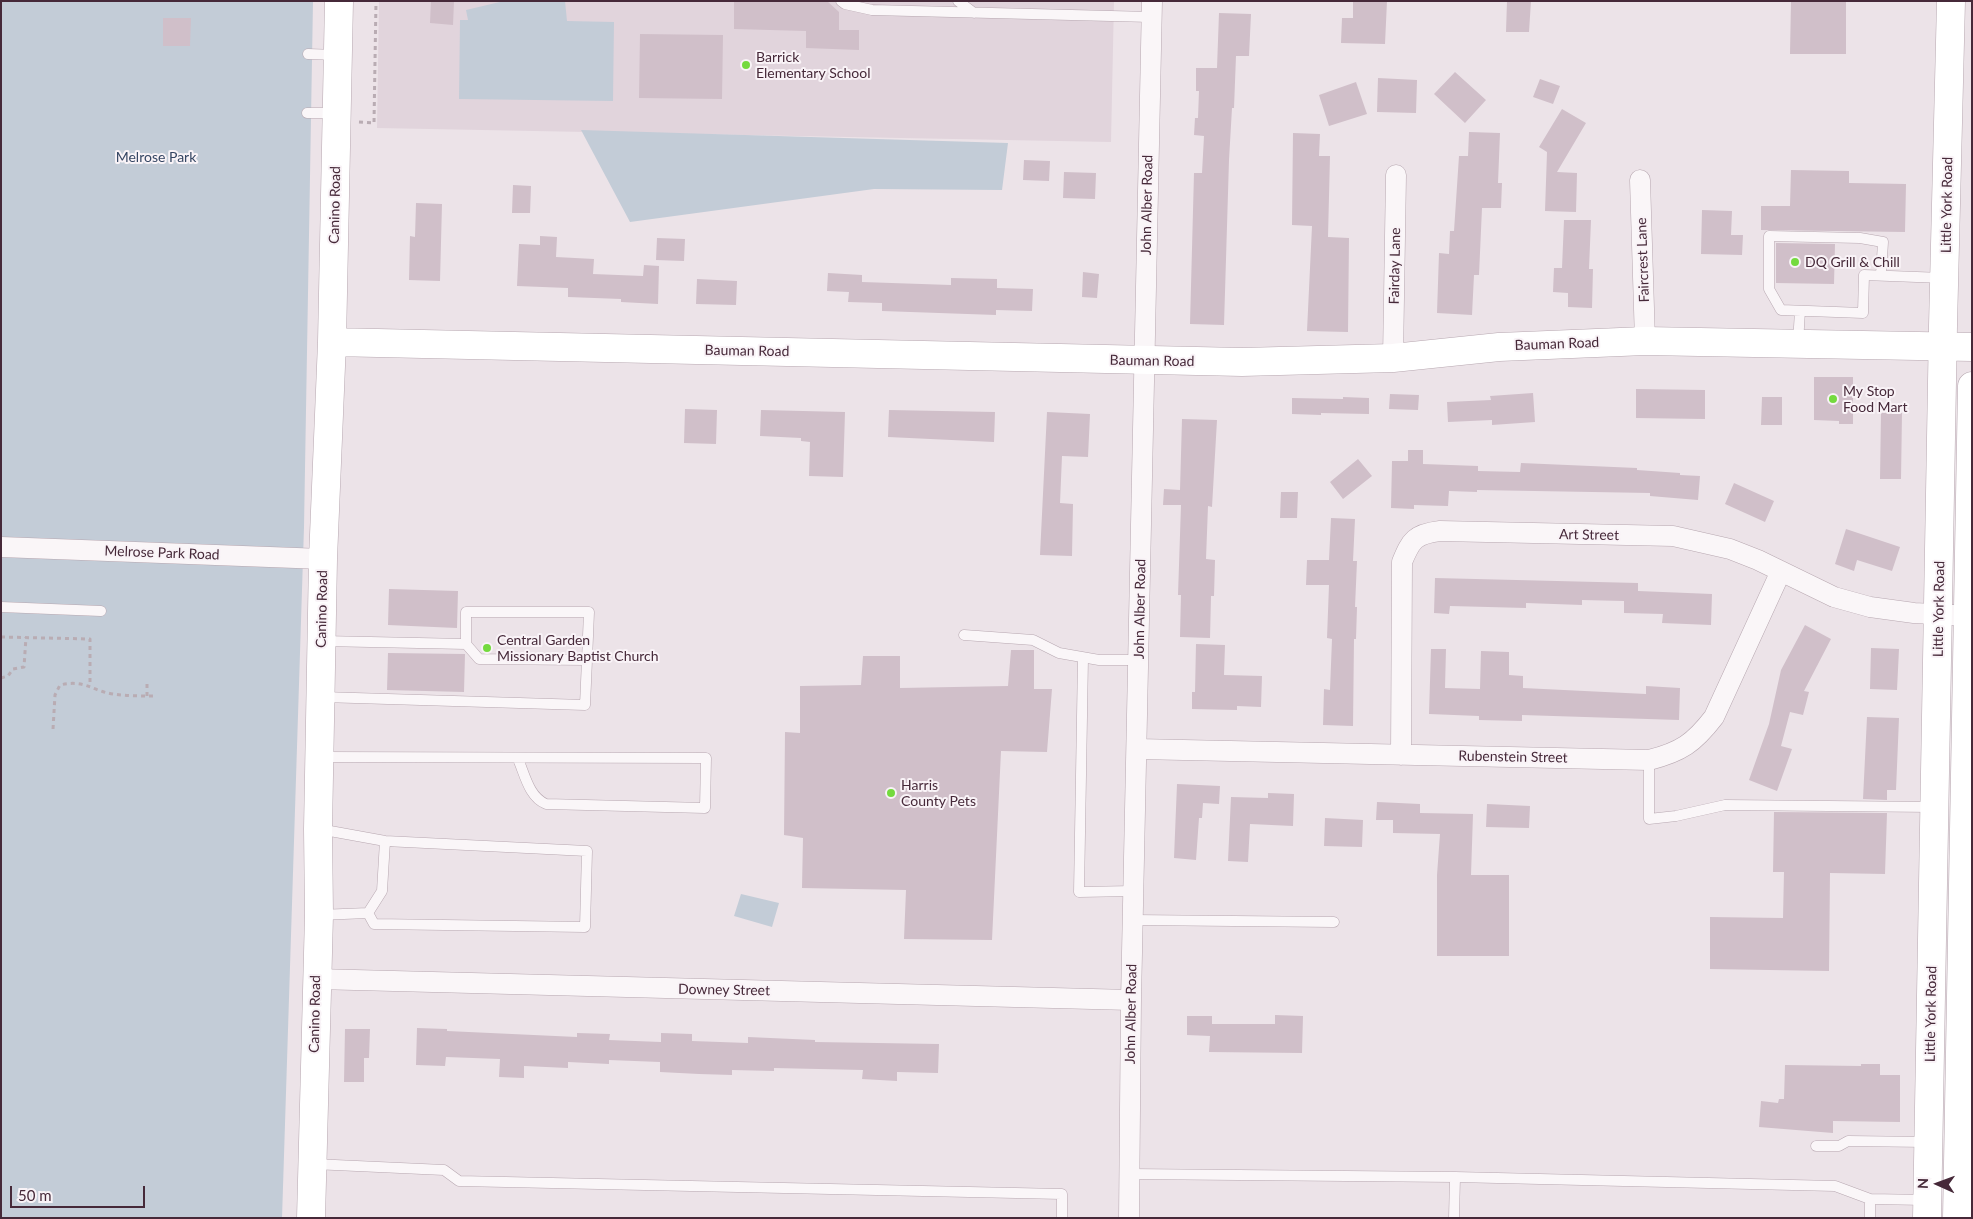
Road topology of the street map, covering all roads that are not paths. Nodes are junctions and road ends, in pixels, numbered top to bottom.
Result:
1 (339, 1) edge
2 (841, 1) edge
3 (958, 1) edge
4 (1951, 1) edge
5 (1151, 9) edge
6 (974, 13) junction
7 (308, 54) dead end
8 (338, 55) junction
9 (307, 113) dead end
10 (347, 118) junction
11 (1396, 175) dead end
12 (1640, 180) dead end
13 (1882, 275) junction
14 (1945, 278) junction
15 (1800, 311) junction
16 (1645, 340) junction
17 (332, 342) junction
18 (1798, 344) junction
19 (1943, 347) junction
20 (1972, 347) edge
21 (1393, 358) junction
22 (1145, 360) junction
23 (1972, 386) edge
24 (1971, 459) edge
25 (1, 547) edge
26 (1970, 558) edge
27 (323, 559) junction
28 (1781, 572) junction
29 (1, 607) edge
30 (101, 611) dead end
31 (1939, 614) junction
32 (1970, 616) edge
33 (964, 635) dead end
34 (322, 641) junction
35 (466, 644) junction
36 (1083, 658) junction
37 (586, 660) junction
38 (1138, 660) junction
39 (321, 697) junction
40 (1136, 749) junction
41 (1401, 755) junction
42 (319, 757) junction
43 (518, 759) junction
44 (1649, 760) junction
45 (1934, 807) junction
46 (318, 828) junction
47 (385, 841) junction
48 (1133, 891) junction
49 (1933, 891) junction
50 (1967, 891) edge
51 (368, 913) junction
52 (319, 915) junction
53 (1133, 920) junction
54 (1334, 922) dead end
55 (316, 979) junction
56 (1131, 1000) junction
57 (1928, 1142) junction
58 (1816, 1146) dead end
59 (312, 1164) junction
60 (1129, 1174) junction
61 (1455, 1177) junction
62 (1870, 1199) junction
63 (1962, 1207) edge
64 (1927, 1209) edge
65 (311, 1218) edge
66 (1062, 1218) edge
67 (1129, 1218) edge
68 (1454, 1218) edge
69 (1870, 1218) edge

1 - 8 street, Canino Road
2 - 6 lane
3 - 6 lane
4 - 14 street, Little York Road
5 - 6 lane
5 - 22 street, John Alber Road
7 - 8 lane
8 - 10 street, Canino Road
9 - 10 lane
10 - 17 street, Canino Road
11 - 21 street, Fairday Lane
12 - 16 street, Faircrest Lane
13 - 14 lane
13 - 15 lane
13 - 15 lane
14 - 19 street, Little York Road
15 - 18 lane
16 - 18 street, Bauman Road
16 - 21 street, Bauman Road
17 - 22 street, Bauman Road
17 - 27 street, Canino Road
18 - 19 street, Bauman Road
19 - 20 street, Bauman Road
19 - 31 street, Little York Road
21 - 22 street, Bauman Road
22 - 38 street, John Alber Road
23 - 24 street, Little York Road
24 - 26 street, Little York Road
25 - 27 street, Melrose Park Road
26 - 32 street, Little York Road
27 - 34 street, Canino Road
28 - 31 street, Art Street
28 - 41 street, Art Street
28 - 44 street, Rubenstein Street
29 - 30 lane
31 - 32 street, Art Street
31 - 45 street, Little York Road
32 - 50 street, Little York Road
33 - 36 lane
34 - 35 lane
34 - 39 street, Canino Road
35 - 37 lane
35 - 37 lane
36 - 38 lane
36 - 48 lane
37 - 39 lane
38 - 40 street, John Alber Road
39 - 42 street, Canino Road
40 - 41 street, Rubenstein Street
40 - 48 street, John Alber Road
41 - 44 street, Rubenstein Street
42 - 43 lane
42 - 46 street, Canino Road
43 - 43 lane
44 - 45 lane
45 - 49 street, Little York Road
46 - 47 lane
46 - 52 street, Canino Road
47 - 51 lane
47 - 51 lane
48 - 53 street, John Alber Road
49 - 50 street
49 - 57 street, Little York Road
50 - 63 street, Little York Road
51 - 52 lane
52 - 55 street, Canino Road
53 - 54 lane
53 - 56 street, John Alber Road
55 - 56 street, Downey Street
55 - 59 street, Canino Road
56 - 60 street, John Alber Road
57 - 58 lane
57 - 64 street, Little York Road
59 - 65 street, Canino Road
59 - 66 lane
60 - 61 lane
60 - 67 street, John Alber Road
61 - 62 lane
61 - 68 lane
62 - 64 lane
62 - 69 lane
63 - 64 street

